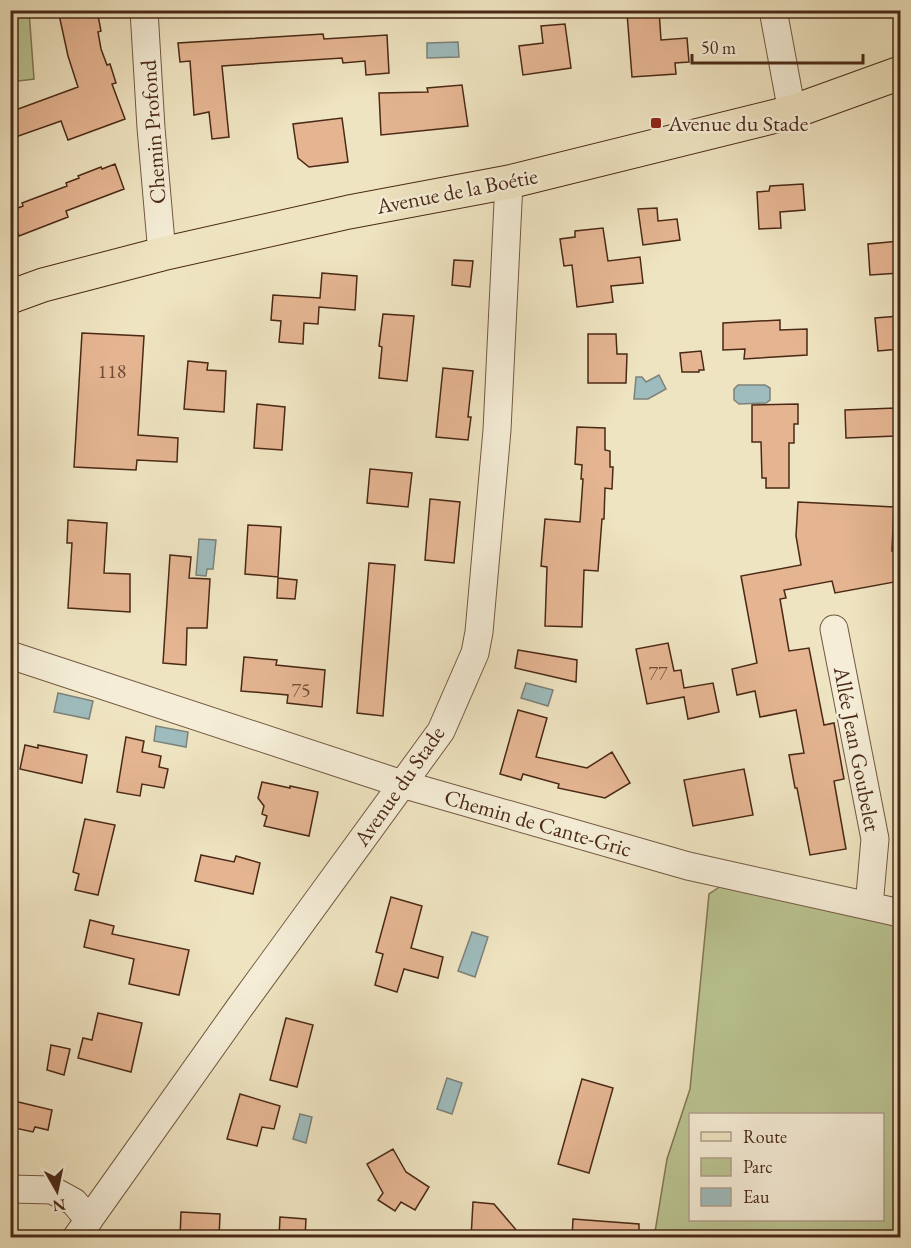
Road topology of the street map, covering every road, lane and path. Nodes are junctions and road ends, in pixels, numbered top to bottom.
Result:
1 (144, 10) edge
2 (773, 10) edge
3 (900, 74) edge
4 (792, 112) junction
5 (509, 182) junction
6 (162, 254) junction
7 (10, 297) edge
8 (834, 629) dead end
9 (10, 655) edge
10 (402, 784) junction
11 (869, 906) junction
12 (900, 913) edge
13 (10, 1189) edge
14 (83, 1228) edge

1 - 6 street, Chemin Profond
2 - 4 street
3 - 4 main road, Avenue de la Boétie
4 - 5 main road, Avenue de la Boétie
5 - 6 main road, Avenue de la Boétie
5 - 10 street, Avenue du Stade
6 - 7 main road, Avenue de la Boétie
8 - 11 street, Allée Jean Goubelet
9 - 10 street, Chemin de Cante-Gric
10 - 11 street, Chemin de Cante-Gric
10 - 14 street, Avenue du Stade
11 - 12 street, Chemin de Cante-Gric
13 - 14 street

